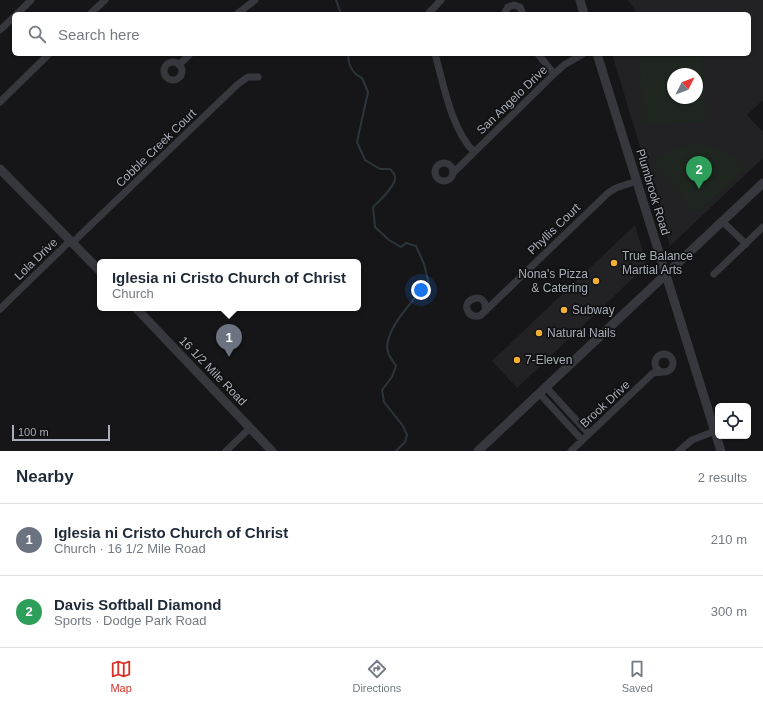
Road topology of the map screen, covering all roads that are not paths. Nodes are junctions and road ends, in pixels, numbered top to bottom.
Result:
1 (31, 0) edge
2 (105, 0) edge
3 (254, 0) edge
4 (441, 0) edge
5 (580, 0) edge
6 (19, 12) edge
7 (92, 12) edge
8 (239, 12) edge
9 (430, 12) edge
10 (505, 12) edge
11 (522, 12) edge
12 (583, 12) edge
13 (12, 19) edge
14 (0, 30) edge
15 (47, 56) edge
16 (188, 56) edge
17 (436, 56) edge
18 (540, 56) edge
19 (580, 56) edge
20 (598, 56) edge
21 (179, 65) dead end
22 (554, 74) junction
23 (258, 77) dead end
24 (0, 102) edge
25 (474, 152) junction
26 (449, 165) junction
27 (459, 166) junction
28 (0, 169) edge
29 (453, 173) junction
30 (637, 181) junction
31 (763, 182) edge
32 (722, 221) junction
33 (763, 227) edge
34 (71, 242) junction
35 (746, 244) junction
36 (97, 269) edge
37 (666, 274) junction
38 (714, 274) dead end
39 (484, 302) junction
40 (493, 303) junction
41 (0, 309) edge
42 (139, 311) edge
43 (485, 311) junction
44 (655, 365) junction
45 (663, 372) junction
46 (653, 374) junction
47 (542, 390) junction
48 (250, 428) junction
49 (715, 431) joint
50 (589, 434) junction
51 (718, 439) edge
52 (582, 440) junction
53 (226, 451) edge
54 (272, 451) edge
55 (478, 451) edge
56 (571, 451) edge
57 (679, 451) edge
58 (722, 451) edge

1 - 6 street
2 - 7 street
3 - 8 street
4 - 9 street
5 - 12 street
10 - 11 street
13 - 14 street
15 - 24 street
16 - 21 street
17 - 25 street
18 - 22 street
19 - 22 street, San Angelo Drive
20 - 30 street, Plumbrook Road
22 - 25 street, San Angelo Drive
23 - 34 street, Cobble Creek Court
25 - 27 street, San Angelo Drive
26 - 27 street
26 - 29 street
26 - 29 street, San Angelo Drive
27 - 29 street, San Angelo Drive
28 - 34 street
30 - 37 street, Plumbrook Road
30 - 40 street, Phyllis Court
31 - 32 street
32 - 35 street
32 - 37 street
33 - 35 street
34 - 36 street
34 - 41 street, Lola Drive
35 - 38 street
37 - 47 street
37 - 49 street, Plumbrook Road
39 - 40 street
39 - 43 street
39 - 43 street
40 - 43 street, Phyllis Court
42 - 48 street, 16 1/2 Mile Road
44 - 45 street
44 - 45 street
44 - 46 street
45 - 46 street
46 - 50 street, Brook Drive
47 - 50 street
47 - 52 street
47 - 55 street
48 - 53 street
48 - 54 street, 16 1/2 Mile Road
49 - 57 street
50 - 52 street, Brook Drive
51 - 58 street, Plumbrook Road
52 - 56 street, Brook Drive

